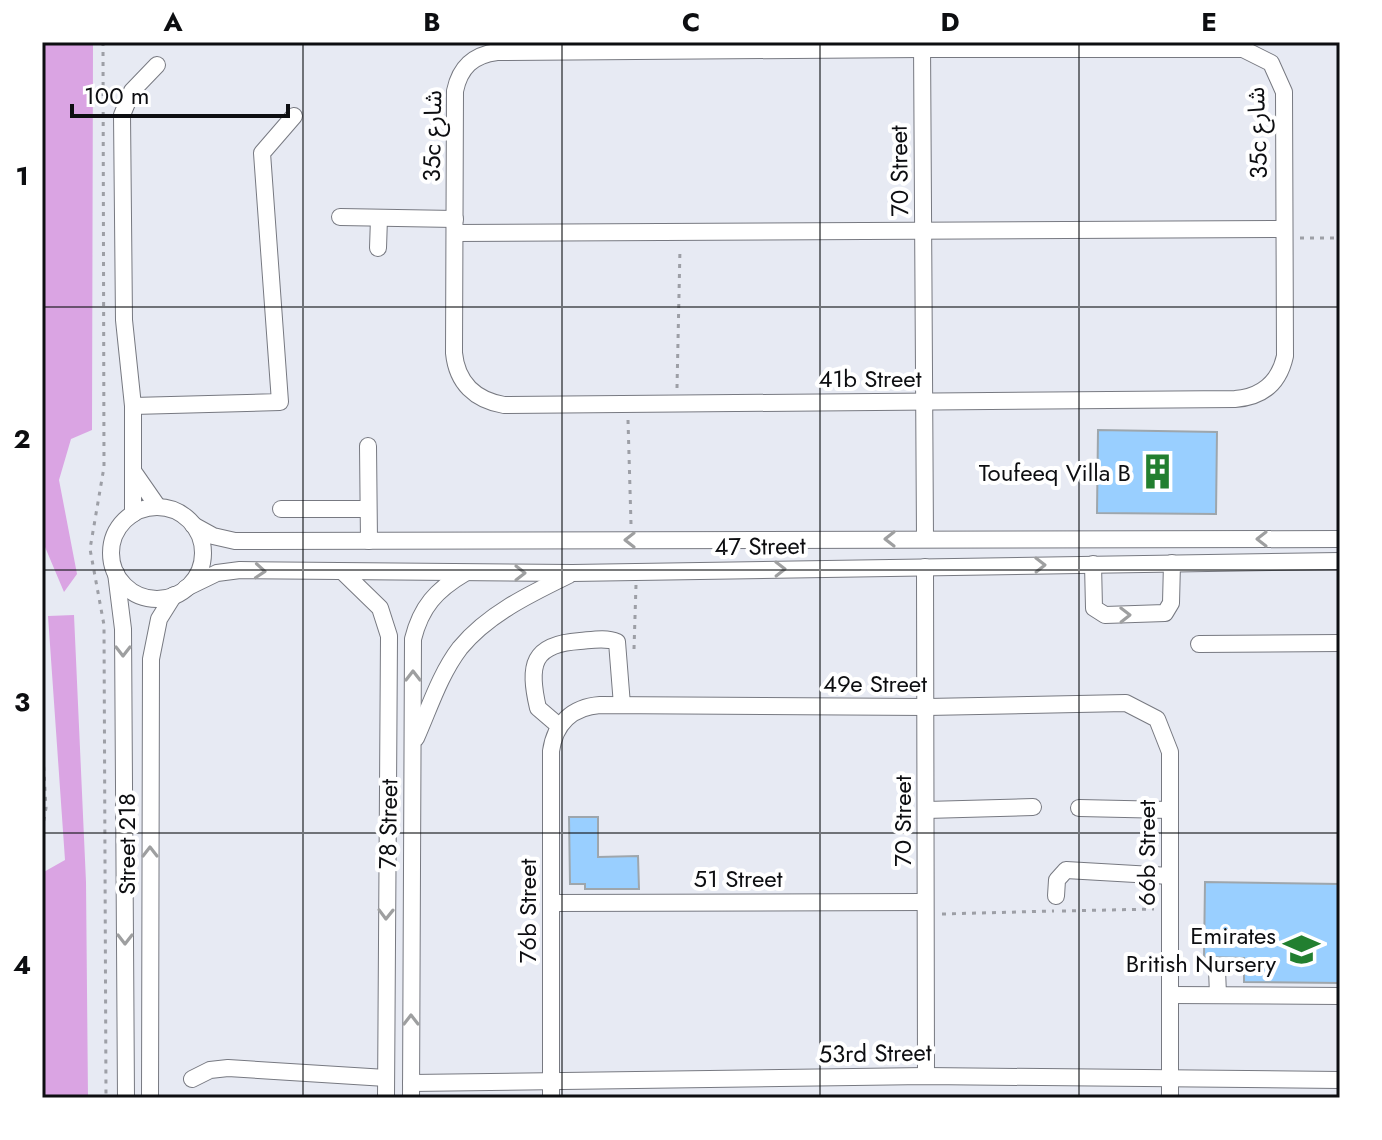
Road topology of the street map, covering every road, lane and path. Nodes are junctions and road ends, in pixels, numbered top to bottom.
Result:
1 (922, 46) edge
2 (577, 47) edge
3 (157, 65) dead end
4 (294, 116) dead end
5 (340, 217) dead end
6 (379, 218) junction
7 (455, 226) junction
8 (924, 230) junction
9 (681, 232) junction
10 (1282, 234) junction
11 (1340, 238) edge
12 (378, 248) dead end
13 (924, 402) junction
14 (677, 403) junction
15 (627, 404) junction
16 (133, 406) junction
17 (368, 446) dead end
18 (133, 471) junction
19 (158, 507) junction
20 (281, 509) dead end
21 (368, 509) junction
22 (133, 514) junction
23 (193, 525) junction
24 (925, 539) junction
25 (1340, 539) edge
26 (632, 540) junction
27 (369, 541) junction
28 (1340, 555) edge
29 (1310, 560) junction
30 (1340, 561) edge
31 (1172, 563) junction
32 (1093, 564) junction
33 (925, 567) junction
34 (636, 572) junction
35 (116, 573) junction
36 (344, 573) junction
37 (465, 573) junction
38 (572, 573) junction
39 (180, 592) junction
40 (1340, 643) edge
41 (1199, 644) dead end
42 (634, 661) dead end
43 (622, 705) junction
44 (927, 707) junction
45 (559, 726) junction
46 (42, 737) edge
47 (413, 744) junction
48 (1170, 752) joint
49 (1033, 807) dead end
50 (1079, 808) dead end
51 (926, 810) junction
52 (1170, 810) junction
53 (42, 831) edge
54 (1170, 876) junction
55 (1056, 896) dead end
56 (551, 903) junction
57 (925, 908) junction
58 (1170, 909) junction
59 (1217, 969) dead end
60 (1170, 995) junction
61 (1218, 995) junction
62 (1340, 996) edge
63 (926, 1076) junction
64 (386, 1078) junction
65 (192, 1079) dead end
66 (1340, 1080) edge
67 (551, 1090) edge
68 (1170, 1090) edge
69 (411, 1091) edge
70 (126, 1098) edge
71 (150, 1098) edge
72 (386, 1098) edge

1 - 2 street, 35c شارع
1 - 8 street, 70 Street
1 - 10 street, 35c شارع
2 - 7 street, 35c شارع
3 - 16 street
4 - 16 street
5 - 6 street
6 - 7 street
6 - 12 street
7 - 9 street
7 - 15 street, 41b Street
8 - 9 street
8 - 10 street
8 - 13 street, 70 Street
9 - 14 path
10 - 11 path
10 - 13 street, 41b Street
13 - 14 street, 41b Street
13 - 24 street, 70 Street
14 - 15 street, 41b Street
15 - 26 path
16 - 18 street
17 - 21 street
18 - 19 street
18 - 22 street
19 - 22 street
19 - 23 street
20 - 21 street
21 - 27 street
22 - 35 street
23 - 27 street, 47 Street
23 - 39 street
25 -> 24 street, 47 Street
24 -> 26 street, 47 Street
26 -> 27 street, 47 Street
28 - 29 street
29 - 30 street, 47 Street
29 - 31 street, 47 Street
31 - 32 street, 47 Street
32 -> 31 street
33 -> 32 street, 47 Street
34 -> 33 street, 47 Street
33 - 44 street, 70 Street
34 - 38 street, 47 Street
34 - 42 path
35 - 39 street
35 -> 70 street
36 - 37 street, 47 Street
39 -> 36 street, 47 Street
36 -> 64 street, 78 Street
37 -> 38 street, 47 Street
47 -> 37 street, 78 Street
38 - 47 street
71 -> 39 street, Street 218
40 - 41 street
43 - 44 street, 49e Street
43 - 45 street, 49e Street
43 - 45 street
44 - 48 street, 49e Street
44 - 51 street, 70 Street
45 - 56 street, 76b Street
46 - 53 path
69 -> 47 street, 78 Street
48 - 52 street, 66b Street
49 - 51 street
50 - 52 street
51 - 57 street, 70 Street
52 - 54 street, 66b Street
54 - 55 street
54 - 58 street, 66b Street
56 - 57 street, 51 Street
56 - 67 street, 76b Street
57 - 58 path
57 - 63 street, 70 Street
58 - 60 street, 66b Street
59 - 61 street
60 - 61 street
60 - 68 street, 66b Street
61 - 62 street
63 - 67 street, 53rd Street
63 - 68 street, 53rd Street
64 - 65 street
64 - 72 street, 78 Street
66 - 68 street, 53rd Street
67 - 69 street, 53rd Street

